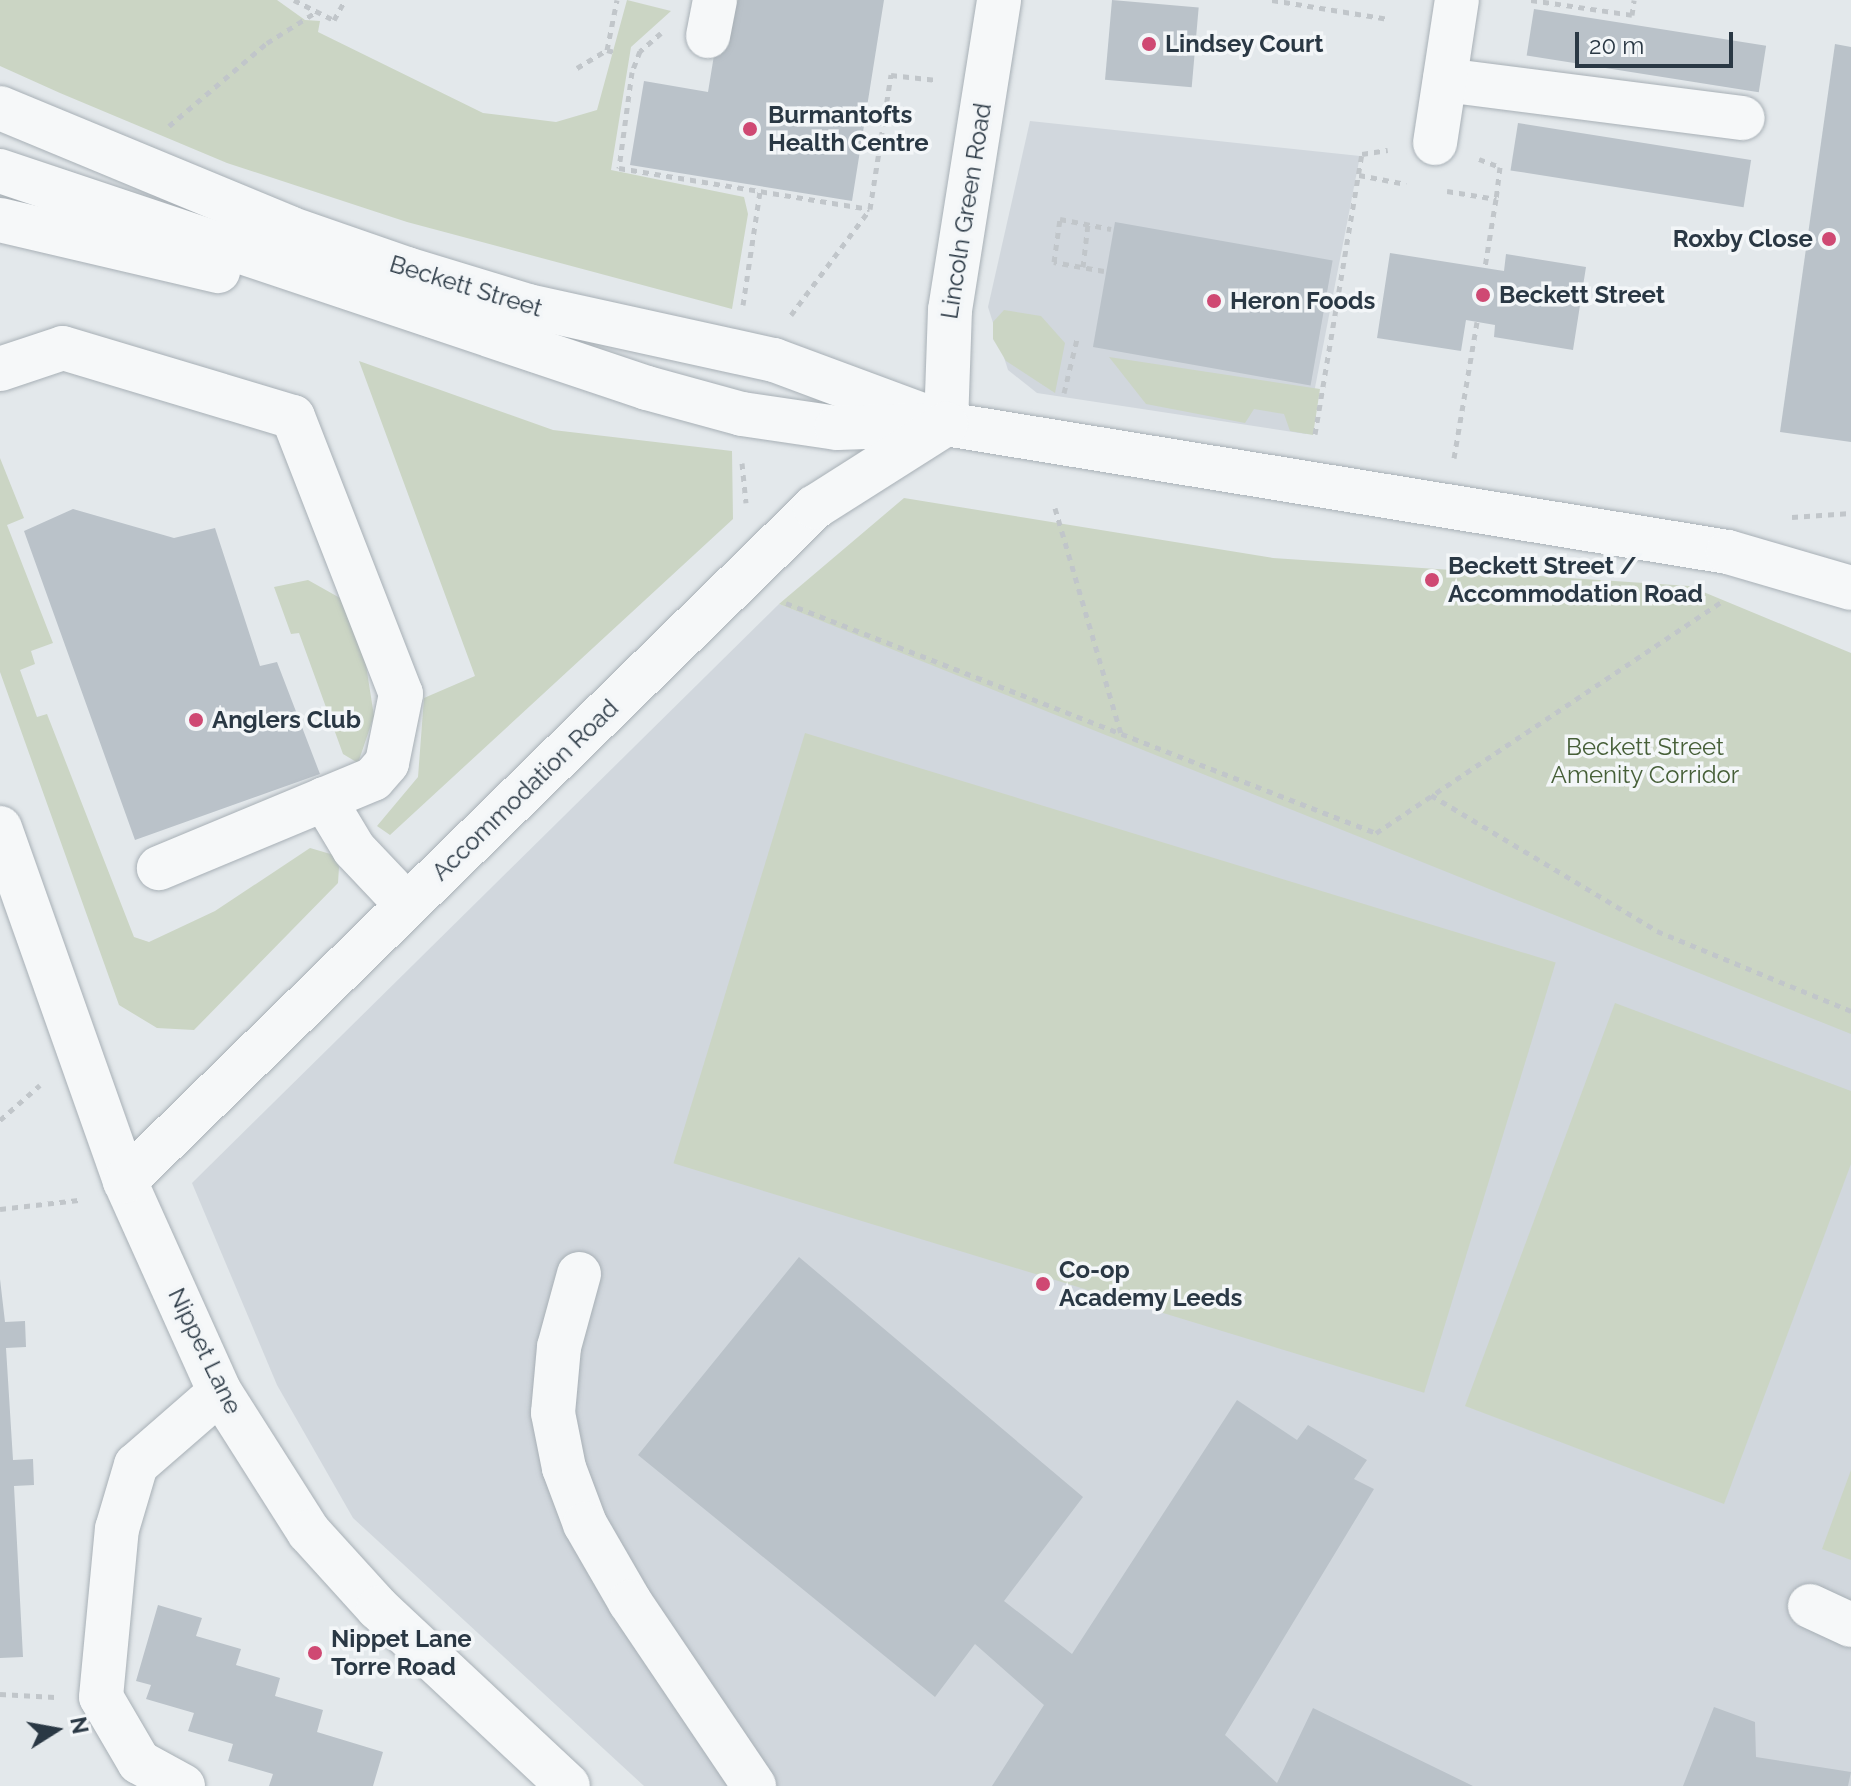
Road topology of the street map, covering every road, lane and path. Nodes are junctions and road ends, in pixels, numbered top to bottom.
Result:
1 (294, 0) edge
2 (345, 0) edge
3 (617, 0) edge
4 (999, 0) edge
5 (1272, 0) edge
6 (1457, 0) edge
7 (1531, 0) edge
8 (1634, 0) edge
9 (316, 12) junction
10 (712, 18) edge
11 (1388, 19) dead end
12 (607, 50) junction
13 (618, 53) dead end
14 (629, 55) dead end
15 (638, 56) junction
16 (577, 68) dead end
17 (1445, 80) junction
18 (953, 83) dead end
19 (0, 108) edge
20 (1743, 118) dead end
21 (1435, 143) junction
22 (113, 155) junction
23 (0, 171) edge
24 (1359, 175) junction
25 (1420, 186) dead end
26 (1435, 189) dead end
27 (760, 191) junction
28 (1496, 199) junction
29 (870, 209) junction
30 (0, 220) edge
31 (1088, 224) junction
32 (1111, 229) dead end
33 (1083, 267) junction
34 (1485, 267) dead end
35 (1104, 271) dead end
36 (362, 297) junction
37 (741, 318) dead end
38 (786, 320) dead end
39 (1477, 322) dead end
40 (1077, 339) dead end
41 (0, 369) edge
42 (1061, 406) dead end
43 (946, 424) junction
44 (1312, 447) dead end
45 (1452, 470) dead end
46 (1055, 508) dead end
47 (1851, 513) edge
48 (1780, 518) dead end
49 (1851, 588) edge
50 (768, 596) dead end
51 (1736, 602) dead end
52 (1121, 733) junction
53 (1431, 795) junction
54 (324, 799) junction
55 (4, 843) edge
56 (159, 868) dead end
57 (407, 905) junction
58 (1851, 1011) edge
59 (125, 1181) junction
60 (0, 1209) edge
61 (579, 1274) dead end
62 (220, 1392) junction
63 (1810, 1606) dead end
64 (1851, 1625) edge
65 (183, 1786) edge
66 (568, 1786) edge
67 (754, 1786) edge

1 - 9 path
2 - 9 path
3 - 12 path
4 - 43 street, Lincoln Green Road
5 - 11 path
6 - 17 street
7 - 8 path
9 - 22 path
10 - 15 path
12 - 13 path
12 - 16 path
14 - 15 path
15 - 27 path
17 - 20 street
17 - 21 street
18 - 29 path
19 - 22 street, Beckett Street
21 - 24 path
21 - 28 path
22 - 43 street, Beckett Street
23 - 36 street, Beckett Street
24 - 25 path
24 - 44 path
26 - 28 path
27 - 29 path
27 - 37 path
28 - 34 path
29 - 38 path
30 - 36 street, Beckett Street
31 - 32 path
31 - 33 path
31 - 33 path
33 - 35 path
36 - 43 street, Beckett Street
39 - 45 path
40 - 42 path
41 - 54 street
43 - 49 street, Beckett Street
43 - 57 street, Accommodation Road
46 - 52 path
47 - 48 path
50 - 52 path
51 - 53 path
52 - 53 path
53 - 58 path
54 - 56 street
54 - 57 street
55 - 59 street, Nippet Lane
57 - 59 street, Accommodation Road
59 - 60 path
59 - 62 street, Nippet Lane
61 - 67 street
62 - 65 street
62 - 66 street, Nippet Lane
63 - 64 street

